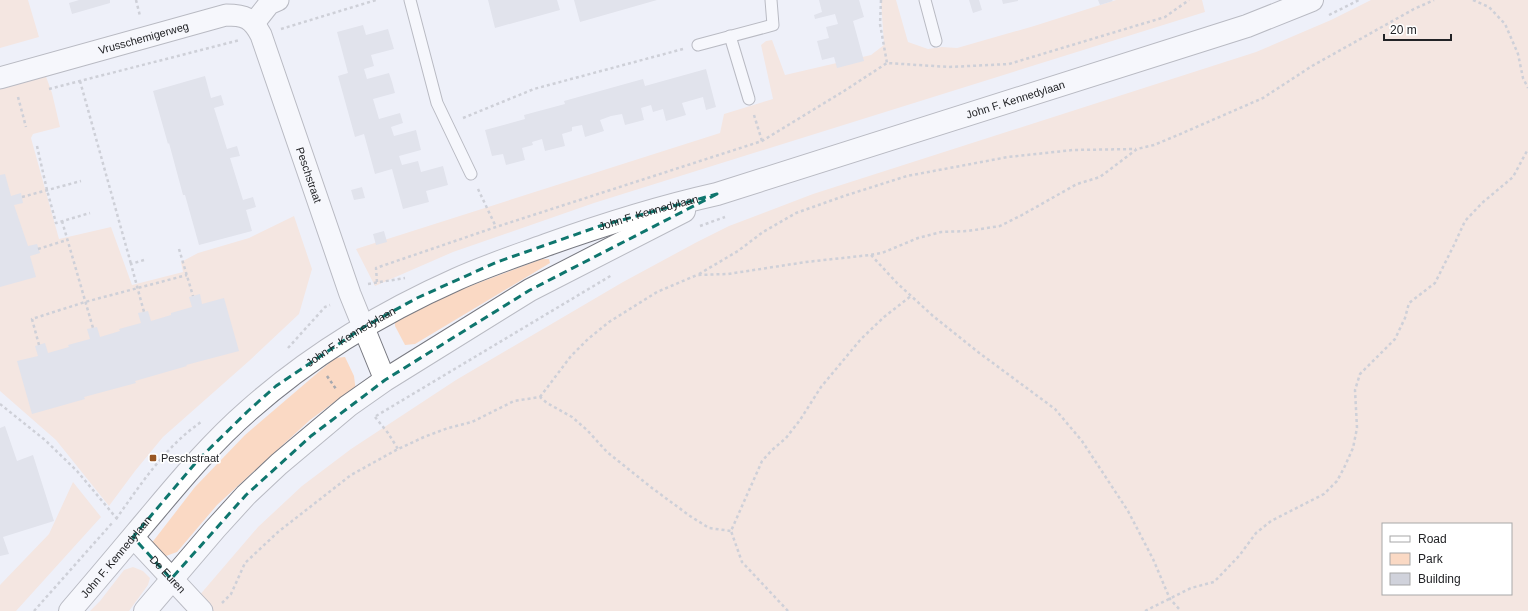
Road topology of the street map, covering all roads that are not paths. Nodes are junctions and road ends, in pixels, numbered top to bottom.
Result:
1 (278, 0) edge
2 (410, 0) edge
3 (771, 0) edge
4 (925, 0) edge
5 (1312, 0) edge
6 (257, 29) junction
7 (730, 36) junction
8 (936, 41) dead end
9 (698, 45) road end
10 (0, 78) edge
11 (749, 100) road end
12 (471, 174) road end
13 (717, 194) junction
14 (364, 327) junction
15 (385, 380) junction
16 (133, 537) junction
17 (171, 579) junction
18 (211, 608) edge
19 (70, 611) edge
20 (145, 611) edge

1 - 6 street
2 - 12 lane
3 - 7 lane
4 - 8 lane
5 - 13 street, John F. Kennedylaan
6 - 10 street, Vrusschemigerweg
6 - 14 street, Peschstraat
7 - 9 lane
7 - 11 lane
13 - 14 street, John F. Kennedylaan
13 - 15 street, John F. Kennedylaan
14 - 15 street, Peschstraat
14 - 16 street, John F. Kennedylaan
15 - 17 street, John F. Kennedylaan
16 - 17 street, De Euren
16 - 19 street, John F. Kennedylaan
17 - 18 street, De Euren
17 - 20 street, John F. Kennedylaan

